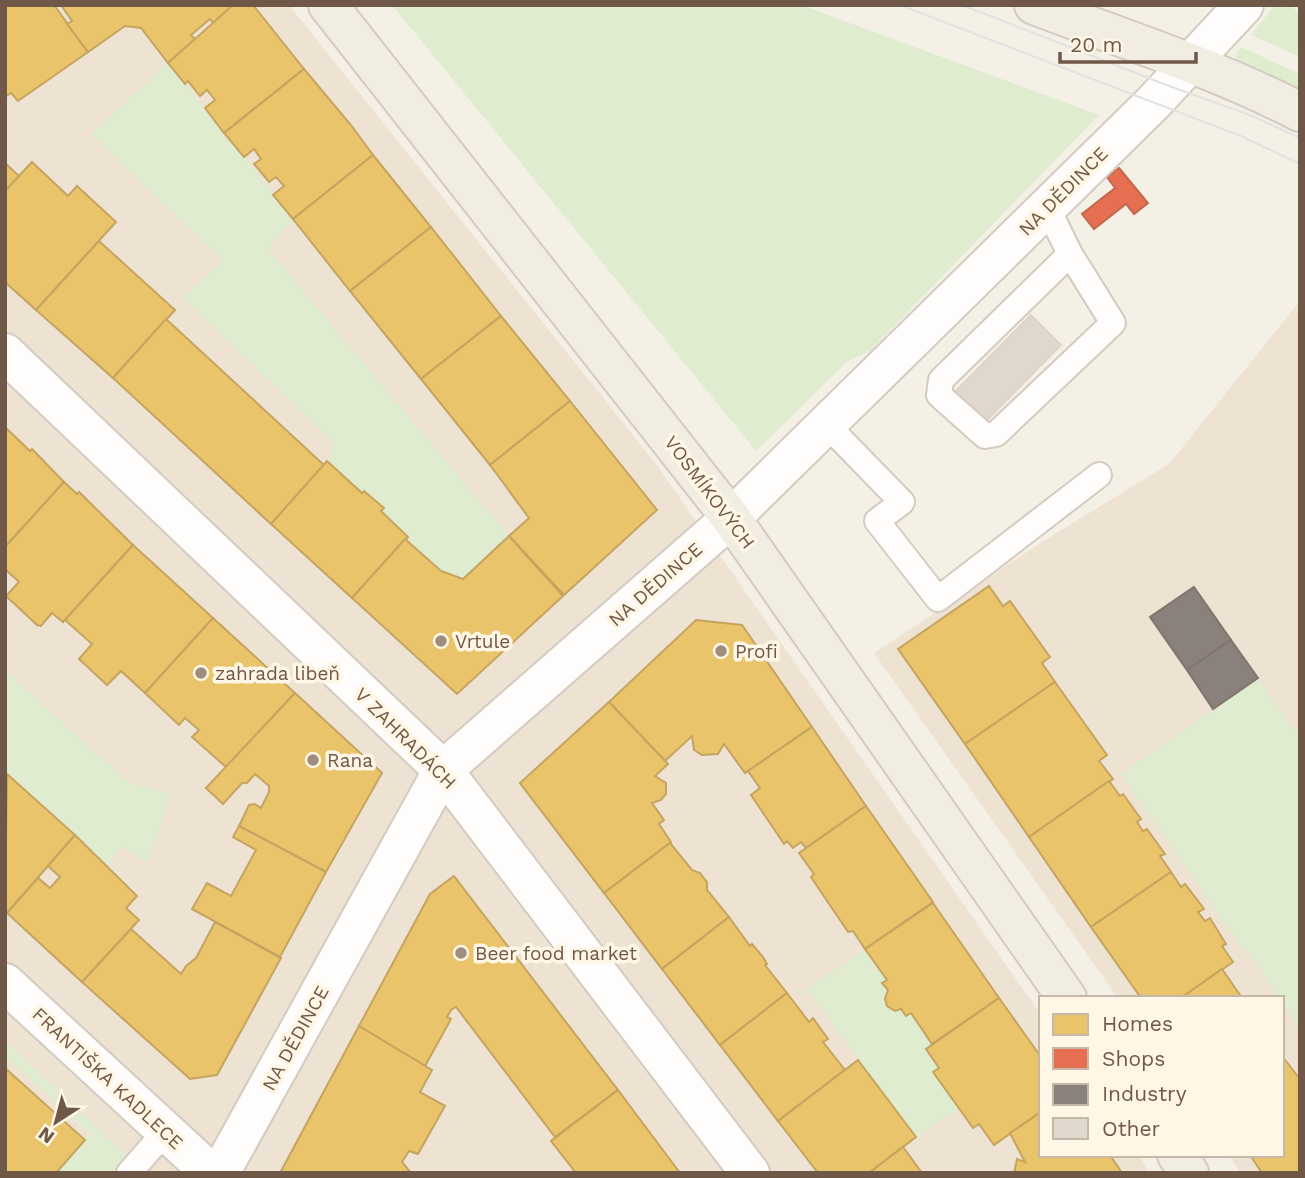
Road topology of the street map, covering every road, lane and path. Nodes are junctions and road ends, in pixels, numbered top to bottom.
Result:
1 (328, 5) edge
2 (1034, 5) edge
3 (1244, 5) edge
4 (1190, 64) junction
5 (1300, 112) edge
6 (1047, 207) junction
7 (1070, 254) junction
8 (5, 353) edge
9 (826, 424) junction
10 (1099, 475) dead end
11 (731, 517) junction
12 (443, 770) junction
13 (5, 983) edge
14 (1065, 996) edge
15 (166, 1131) junction
16 (1178, 1157) edge
17 (130, 1173) edge
18 (211, 1173) edge
19 (220, 1173) edge
20 (750, 1173) edge
21 (1189, 1173) edge

1 - 11 main road, VOSMÍKOVÝCH
2 - 4 main road
3 - 4 street, NA DĚDINCE
4 - 5 main road
4 - 6 street, NA DĚDINCE
6 - 7 lane
6 - 9 street, NA DĚDINCE
7 - 7 lane
8 - 12 street, V ZAHRADÁCH
9 - 10 lane
9 - 11 street, NA DĚDINCE
11 - 12 street, NA DĚDINCE
11 - 14 main road, VOSMÍKOVÝCH
12 - 19 street, NA DĚDINCE
12 - 20 street, V ZAHRADÁCH
13 - 15 street, FRANTIŠKA KADLECE
15 - 17 lane
15 - 18 street, FRANTIŠKA KADLECE
16 - 21 main road

